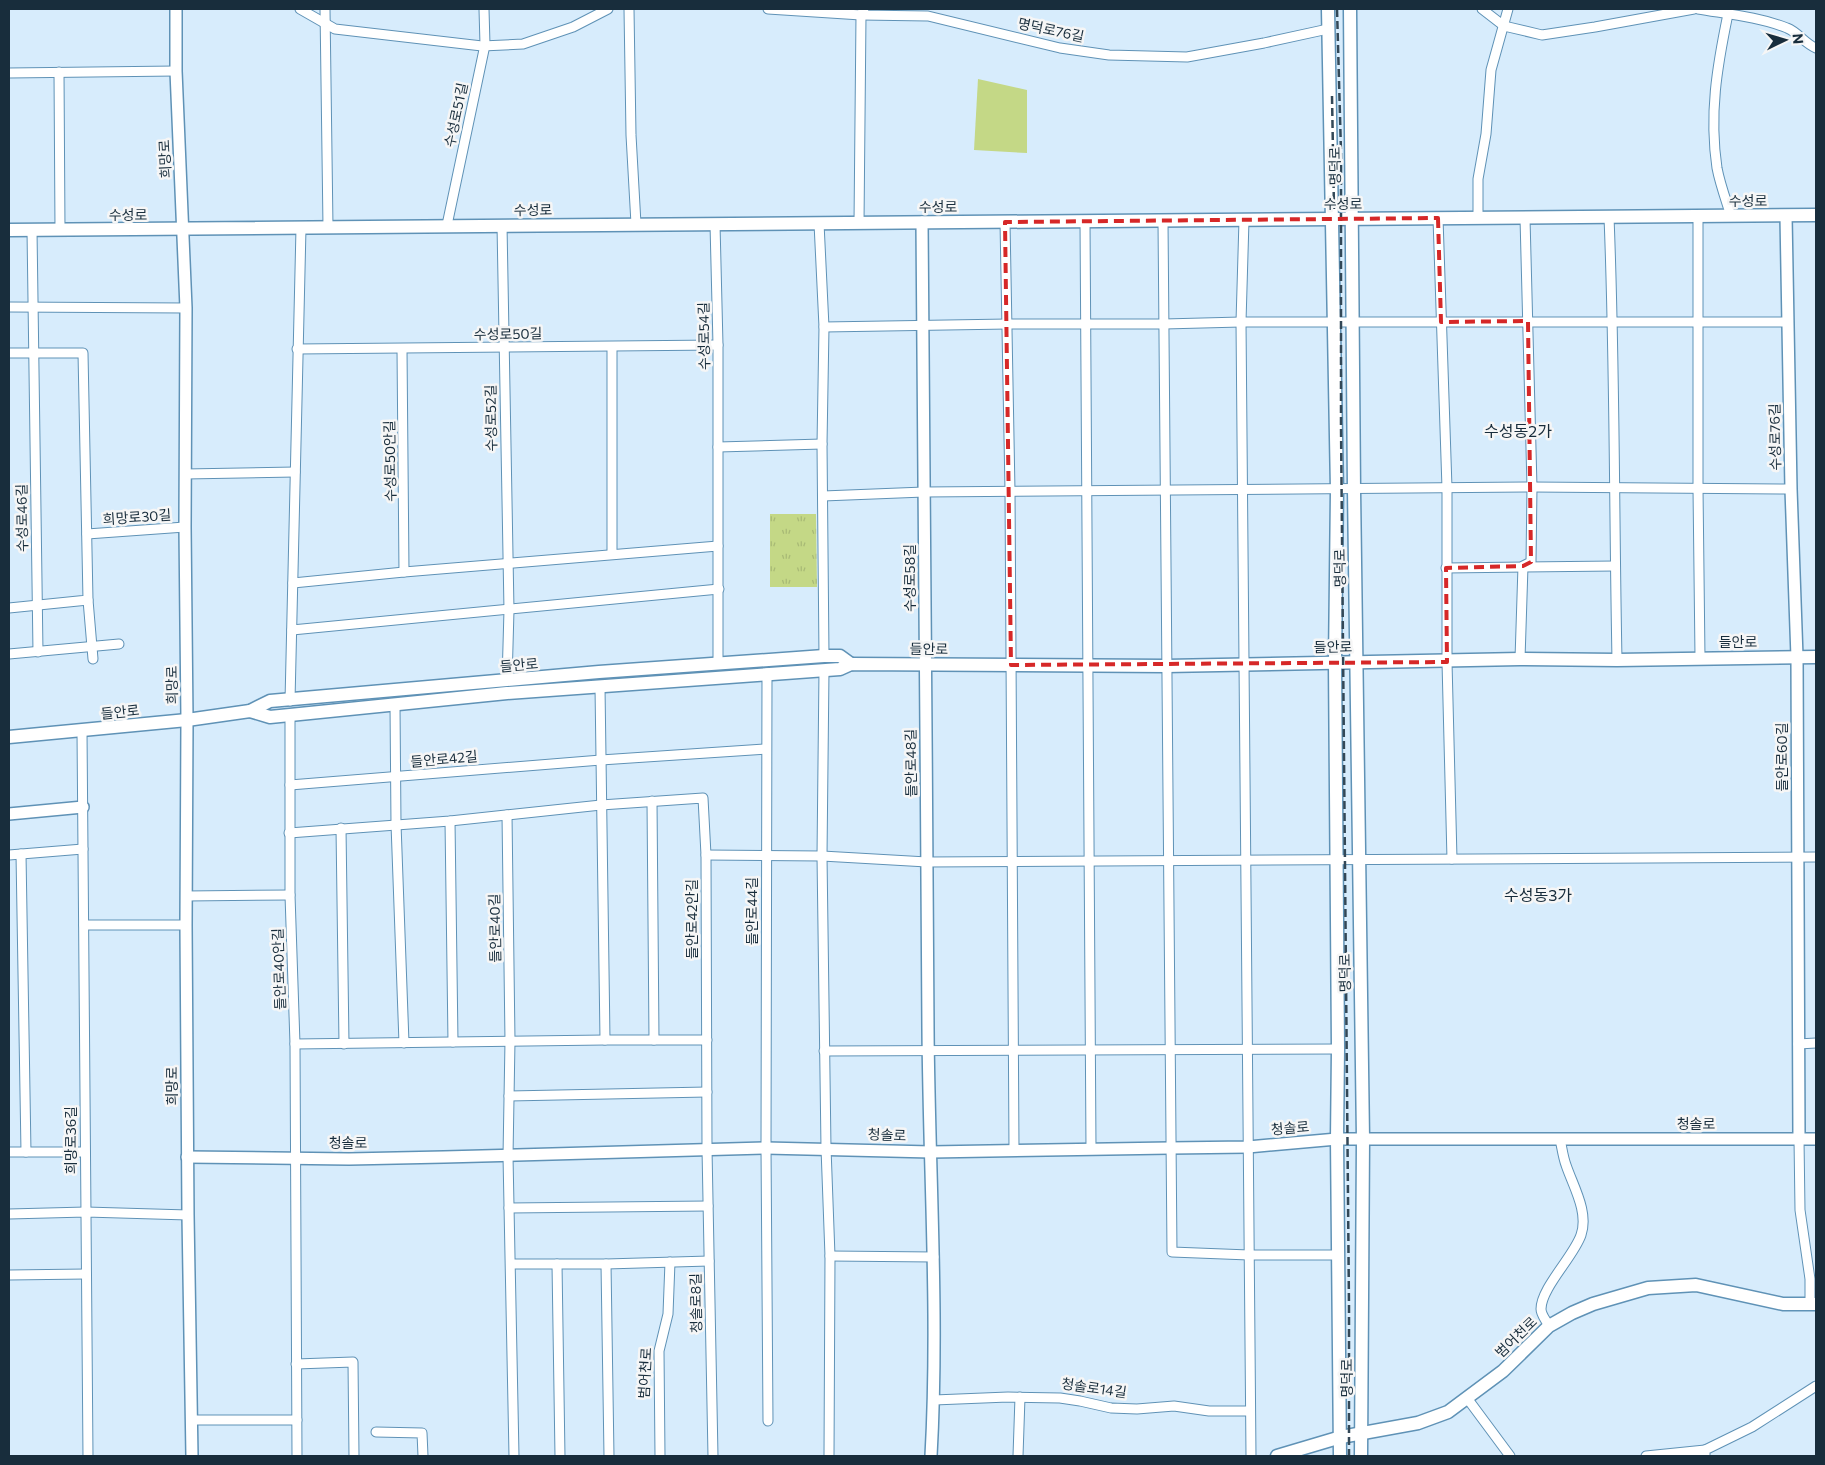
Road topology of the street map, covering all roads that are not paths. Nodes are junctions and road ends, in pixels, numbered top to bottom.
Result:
1 (176, 9) edge
2 (300, 9) edge
3 (325, 9) edge
4 (484, 9) edge
5 (608, 9) edge
6 (629, 9) edge
7 (768, 9) edge
8 (1328, 9) edge
9 (1350, 9) edge
10 (1482, 9) edge
11 (1508, 9) edge
12 (1694, 9) edge
13 (1698, 9) edge
14 (862, 12) edge
15 (1728, 14) junction
16 (326, 23) junction
17 (1504, 26) junction
18 (1328, 29) junction
19 (485, 45) junction
20 (1816, 48) edge
21 (176, 71) junction
22 (59, 72) junction
23 (9, 73) edge
24 (1816, 215) edge
25 (1698, 216) junction
26 (1731, 216) junction
27 (1786, 216) junction
28 (1609, 217) junction
29 (1438, 218) junction
30 (1478, 218) junction
31 (1525, 218) junction
32 (1331, 219) junction
33 (1351, 219) junction
34 (1244, 220) junction
35 (1084, 221) junction
36 (1163, 221) junction
37 (922, 222) junction
38 (1005, 222) junction
39 (818, 223) junction
40 (859, 223) junction
41 (636, 224) junction
42 (715, 224) junction
43 (447, 225) junction
44 (502, 225) junction
45 (328, 226) junction
46 (301, 228) junction
47 (9, 230) edge
48 (32, 230) junction
49 (60, 230) junction
50 (183, 230) junction
51 (9, 307) edge
52 (33, 307) junction
53 (186, 308) junction
54 (1528, 321) junction
55 (1698, 321) junction
56 (1241, 322) junction
57 (1333, 322) junction
58 (1353, 322) junction
59 (1441, 322) junction
60 (1613, 322) junction
61 (1788, 322) junction
62 (1008, 324) junction
63 (1086, 324) junction
64 (1164, 324) junction
65 (923, 326) junction
66 (824, 327) junction
67 (718, 345) junction
68 (612, 347) junction
69 (504, 348) junction
70 (298, 349) junction
71 (402, 349) junction
72 (9, 353) edge
73 (33, 353) junction
74 (822, 444) junction
75 (718, 447) junction
76 (295, 472) junction
77 (185, 474) junction
78 (1532, 487) junction
79 (1447, 488) junction
80 (1698, 488) junction
81 (1243, 489) junction
82 (1614, 489) junction
83 (1791, 489) junction
84 (1336, 490) junction
85 (1354, 490) junction
86 (1010, 491) junction
87 (1087, 491) junction
88 (1165, 491) junction
89 (924, 492) junction
90 (822, 496) junction
91 (185, 527) junction
92 (87, 534) junction
93 (718, 546) junction
94 (612, 554) junction
95 (507, 564) junction
96 (1523, 566) junction
97 (1615, 566) junction
98 (1446, 568) junction
99 (404, 572) junction
100 (293, 583) junction
101 (719, 589) junction
102 (88, 600) junction
103 (37, 606) junction
104 (9, 608) edge
105 (509, 610) junction
106 (292, 630) junction
107 (119, 644) dead end
108 (92, 646) junction
109 (38, 652) junction
110 (9, 654) edge
111 (824, 656) junction
112 (1816, 657) edge
113 (1700, 658) junction
114 (1797, 658) junction
115 (93, 659) dead end
116 (1520, 659) junction
117 (1617, 660) junction
118 (1335, 662) junction
119 (1357, 662) junction
120 (1447, 662) junction
121 (718, 663) junction
122 (851, 664) junction
123 (925, 664) junction
124 (1243, 664) junction
125 (1011, 666) junction
126 (1086, 666) junction
127 (1166, 666) junction
128 (824, 670) junction
129 (767, 674) junction
130 (507, 681) junction
131 (600, 687) junction
132 (290, 701) junction
133 (395, 705) junction
134 (250, 712) junction
135 (290, 715) junction
136 (187, 720) junction
137 (82, 731) junction
138 (9, 737) edge
139 (766, 749) junction
140 (600, 760) junction
141 (396, 777) junction
142 (290, 785) junction
143 (652, 801) junction
144 (601, 805) junction
145 (83, 807) junction
146 (9, 814) edge
147 (507, 816) junction
148 (450, 821) junction
149 (396, 824) junction
150 (341, 828) junction
151 (289, 833) junction
152 (83, 848) junction
153 (21, 854) junction
154 (9, 855) edge
155 (706, 855) junction
156 (822, 856) junction
157 (766, 857) junction
158 (1797, 857) junction
159 (1816, 857) edge
160 (1359, 859) junction
161 (1452, 859) junction
162 (1168, 860) junction
163 (1245, 860) junction
164 (1337, 860) junction
165 (1012, 861) junction
166 (1088, 861) junction
167 (927, 862) junction
168 (290, 894) junction
169 (186, 896) junction
170 (84, 925) junction
171 (186, 925) junction
172 (605, 1040) junction
173 (654, 1040) junction
174 (707, 1040) junction
175 (510, 1041) junction
176 (453, 1042) junction
177 (404, 1043) junction
178 (1816, 1043) edge
179 (295, 1044) junction
180 (344, 1044) junction
181 (1798, 1044) junction
182 (1247, 1049) junction
183 (1338, 1049) junction
184 (1089, 1050) junction
185 (1170, 1050) junction
186 (1013, 1051) junction
187 (824, 1052) junction
188 (928, 1052) junction
189 (707, 1092) junction
190 (509, 1096) junction
191 (1337, 1139) junction
192 (1363, 1139) junction
193 (1560, 1139) junction
194 (1799, 1139) junction
195 (1816, 1139) edge
196 (1248, 1147) junction
197 (766, 1148) junction
198 (826, 1148) junction
199 (1170, 1148) junction
200 (706, 1149) junction
201 (1091, 1149) junction
202 (1014, 1150) junction
203 (9, 1152) edge
204 (26, 1152) junction
205 (85, 1152) junction
206 (931, 1152) junction
207 (508, 1156) junction
208 (187, 1157) junction
209 (296, 1157) junction
210 (708, 1206) junction
211 (509, 1208) junction
212 (86, 1212) junction
213 (9, 1214) edge
214 (188, 1215) junction
215 (1248, 1255) junction
216 (1338, 1255) junction
217 (830, 1256) junction
218 (934, 1257) junction
219 (709, 1261) junction
220 (670, 1262) junction
221 (510, 1264) junction
222 (557, 1264) junction
223 (606, 1264) junction
224 (86, 1274) junction
225 (9, 1275) edge
226 (1813, 1304) edge
227 (1549, 1326) junction
228 (296, 1364) junction
229 (1816, 1386) edge
230 (1020, 1398) junction
231 (1467, 1398) junction
232 (934, 1400) junction
233 (1250, 1411) junction
234 (192, 1420) junction
235 (297, 1420) junction
236 (768, 1421) dead end
237 (376, 1432) dead end
238 (1362, 1432) junction
239 (1341, 1437) junction
240 (1705, 1453) edge
241 (88, 1456) edge
242 (192, 1456) edge
243 (297, 1456) edge
244 (354, 1456) edge
245 (423, 1456) edge
246 (514, 1456) edge
247 (560, 1456) edge
248 (609, 1456) edge
249 (660, 1456) edge
250 (713, 1456) edge
251 (828, 1456) edge
252 (931, 1456) edge
253 (1018, 1456) edge
254 (1251, 1456) edge
255 (1277, 1456) edge
256 (1340, 1456) edge
257 (1361, 1456) edge
258 (1510, 1456) edge
259 (1646, 1456) edge

1 - 21 street, 희망로
2 - 16 street
3 - 16 street
4 - 19 street, 수성로51길
5 - 19 street
6 - 41 street
7 - 14 street, 명덕로76길
8 - 18 main road, 명덕로
9 - 33 main road, 명덕로
10 - 17 street
11 - 17 street
12 - 17 street
13 - 15 street
14 - 18 street, 명덕로76길
14 - 40 street
15 - 20 street
15 - 26 street
16 - 19 street
16 - 45 street
17 - 30 street
18 - 32 main road, 명덕로
19 - 43 street, 수성로51길
21 - 22 street
21 - 50 street, 희망로
22 - 23 street
22 - 49 street
24 - 27 main road, 수성로
25 - 26 main road, 수성로
25 - 28 main road, 수성로
25 - 55 street
26 - 27 main road, 수성로
27 - 61 street, 수성로76길
28 - 31 main road, 수성로
28 - 60 street
29 - 30 main road, 수성로
29 - 33 main road, 수성로
29 - 59 street
30 - 31 main road, 수성로
31 - 54 street
32 - 33 main road, 수성로
32 - 34 main road, 수성로
32 - 57 main road, 명덕로
33 - 58 main road, 명덕로
34 - 36 main road, 수성로
34 - 56 street
35 - 36 main road, 수성로
35 - 38 main road, 수성로
35 - 63 street
36 - 64 street
37 - 38 main road, 수성로
37 - 40 main road, 수성로
37 - 65 street, 수성로58길
38 - 62 street
39 - 40 main road, 수성로
39 - 42 main road, 수성로
39 - 66 street
41 - 42 main road, 수성로
41 - 44 main road, 수성로
42 - 67 street, 수성로54길
43 - 44 main road, 수성로
43 - 45 main road, 수성로
44 - 69 street, 수성로52길
45 - 46 main road, 수성로
46 - 50 main road, 수성로
46 - 70 street
47 - 48 main road, 수성로
48 - 49 main road, 수성로
48 - 52 street, 수성로46길
49 - 50 main road, 수성로
50 - 53 street, 희망로
51 - 52 street
52 - 53 street
52 - 73 street, 수성로46길
53 - 77 street, 희망로
54 - 59 street
54 - 60 street
54 - 78 street
55 - 60 street
55 - 61 street
55 - 80 street
56 - 57 street
56 - 64 street
56 - 81 street
57 - 58 street
57 - 84 main road, 명덕로
58 - 59 street
58 - 85 main road, 명덕로
59 - 79 street
60 - 82 street
61 - 83 street, 수성로76길
62 - 63 street
62 - 65 street
62 - 86 street
63 - 64 street
63 - 87 street
64 - 88 street
65 - 66 street
65 - 89 street, 수성로58길
66 - 74 street
67 - 68 street, 수성로50길
67 - 75 street, 수성로54길
68 - 69 street, 수성로50길
68 - 94 street
69 - 71 street, 수성로50길
69 - 95 street, 수성로52길
70 - 71 street, 수성로50길
70 - 76 street
71 - 99 street, 수성로50안길
72 - 73 street
73 - 92 street
73 - 103 street, 수성로46길
74 - 75 street
74 - 90 street
75 - 93 street, 수성로54길
76 - 77 street
76 - 100 street
77 - 91 street, 희망로
78 - 79 street
78 - 82 street
78 - 96 street
79 - 85 street
79 - 98 street
80 - 82 street
80 - 83 street
80 - 113 street
81 - 84 street
81 - 88 street
81 - 124 street
82 - 97 street
83 - 114 street, 수성로76길
84 - 85 street
84 - 118 main road, 명덕로
85 - 119 main road, 명덕로
86 - 87 street
86 - 89 street
86 - 125 street
87 - 88 street
87 - 126 street
88 - 127 street
89 - 90 street
89 - 123 street, 수성로58길
90 - 111 street
91 - 92 street, 희망로30길
91 - 136 street, 희망로
92 - 102 street, 희망로30길
93 - 94 street
93 - 101 street, 수성로54길
94 - 95 street
95 - 99 street
95 - 105 street, 수성로52길
96 - 97 street
96 - 98 street
96 - 116 street
97 - 117 street
98 - 120 street
99 - 100 street
100 - 106 street
101 - 105 street
101 - 121 street, 수성로54길
102 - 103 street
102 - 108 street
103 - 104 street
103 - 109 street, 수성로46길
105 - 106 street
105 - 130 street, 수성로52길
106 - 132 street
107 - 108 street
108 - 109 street
108 - 115 street
109 - 110 street
111 - 121 main road, 들안로
111 - 122 main road, 들안로
112 - 114 main road, 들안로
113 - 114 main road, 들안로
113 - 117 main road, 들안로
114 - 158 street, 들안로60길
116 - 117 main road, 들안로
116 - 120 main road, 들안로
118 - 119 main road, 들안로
118 - 124 main road, 들안로
118 - 164 main road, 명덕로
119 - 120 main road, 들안로
119 - 160 main road, 명덕로
120 - 161 street
121 - 130 main road, 들안로
122 - 123 main road, 들안로
122 - 128 main road, 들안로
123 - 125 main road, 들안로
123 - 167 street, 들안로48길
124 - 127 main road, 들안로
124 - 163 street
125 - 126 main road, 들안로
125 - 165 street
126 - 127 main road, 들안로
126 - 166 street
127 - 162 street
128 - 129 main road, 들안로
128 - 156 street
129 - 131 main road, 들안로
129 - 139 street, 들안로44길
130 - 132 main road, 들안로
131 - 133 main road, 들안로
131 - 140 street
132 - 134 main road, 들안로
133 - 135 main road, 들안로
133 - 141 street
134 - 135 main road, 들안로
134 - 136 main road, 들안로
135 - 142 street
136 - 137 main road, 들안로
136 - 169 street, 희망로
137 - 138 main road, 들안로
137 - 145 street
139 - 140 street, 들안로42길
139 - 157 street, 들안로44길
140 - 141 street, 들안로42길
140 - 144 street
141 - 142 street, 들안로42길
141 - 149 street
142 - 151 street
143 - 144 street, 들안로42안길
143 - 155 street, 들안로42안길
143 - 173 street
144 - 147 street
144 - 172 street
145 - 146 street
145 - 152 street
147 - 148 street
147 - 175 street, 들안로40길
148 - 149 street
148 - 176 street
149 - 150 street
149 - 177 street
150 - 151 street
150 - 180 street
151 - 168 street, 들안로40안길
152 - 153 street
152 - 170 street, 희망로36길
153 - 154 street
153 - 204 street
155 - 157 street
155 - 174 street, 들안로42안길
156 - 157 street
156 - 167 street
156 - 187 street
157 - 197 street, 들안로44길
158 - 159 street
158 - 161 street
158 - 181 street, 들안로60길
160 - 161 street
160 - 164 street
160 - 192 main road, 명덕로
162 - 163 street
162 - 166 street
162 - 185 street
163 - 164 street
163 - 182 street
164 - 183 main road, 명덕로
165 - 166 street
165 - 167 street
165 - 186 street
166 - 184 street
167 - 188 street, 들안로48길
168 - 169 street
168 - 179 street, 들안로40안길
169 - 171 street, 희망로
170 - 171 street
170 - 205 street, 희망로36길
171 - 208 street, 희망로
172 - 173 street
172 - 175 street
173 - 174 street
174 - 189 street, 들안로42안길
175 - 176 street
175 - 190 street
176 - 177 street
177 - 180 street
178 - 181 street
179 - 180 street
179 - 209 street, 들안로40안길
181 - 194 street, 들안로60길
182 - 183 street
182 - 185 street
182 - 196 street
183 - 191 main road, 명덕로
184 - 185 street
184 - 186 street
184 - 201 street
185 - 199 street
186 - 188 street
186 - 202 street
187 - 188 street
187 - 198 street
188 - 206 street, 들안로48길
189 - 190 street
189 - 200 street, 들안로42안길
190 - 207 street
191 - 192 street, 청솔로
191 - 196 street, 청솔로
191 - 216 main road, 명덕로
192 - 193 street, 청솔로
192 - 238 main road, 명덕로
193 - 194 street, 청솔로
193 - 227 street
194 - 195 street, 청솔로
194 - 226 street
196 - 199 street, 청솔로
196 - 215 street
197 - 198 street, 청솔로
197 - 200 street, 청솔로
197 - 236 street
198 - 206 street, 청솔로
198 - 217 street
199 - 201 street, 청솔로
199 - 215 street
200 - 207 street, 청솔로
200 - 210 street, 청솔로8길
201 - 202 street, 청솔로
202 - 206 street, 청솔로
203 - 204 street
204 - 205 street
205 - 212 street, 희망로36길
206 - 218 street
207 - 209 street, 청솔로
207 - 211 street
208 - 209 street, 청솔로
208 - 214 street, 희망로
209 - 228 street, 들안로40안길
210 - 211 street
210 - 219 street, 청솔로8길
211 - 221 street
212 - 213 street
212 - 214 street
212 - 224 street, 희망로36길
214 - 234 street, 희망로
215 - 216 street
215 - 233 street
216 - 239 main road, 명덕로
217 - 218 street
217 - 251 street
218 - 232 street
219 - 220 street
219 - 250 street, 청솔로8길
220 - 223 street
220 - 249 street, 범어천로
221 - 222 street
221 - 246 street
222 - 223 street
222 - 247 street
223 - 248 street
224 - 225 street
224 - 241 street, 희망로36길
226 - 227 main road, 범어천로
227 - 231 main road, 범어천로
228 - 235 street, 들안로40안길
228 - 244 street
229 - 240 street
230 - 232 street, 청솔로14길
230 - 233 street, 청솔로14길
230 - 253 street
231 - 238 main road, 범어천로
231 - 258 street
232 - 252 street
233 - 254 street
234 - 235 street
234 - 242 street, 희망로
235 - 243 street, 들안로40안길
237 - 245 street
238 - 239 main road, 범어천로
238 - 257 main road, 명덕로
239 - 255 main road, 범어천로
239 - 256 main road, 명덕로
240 - 259 street

